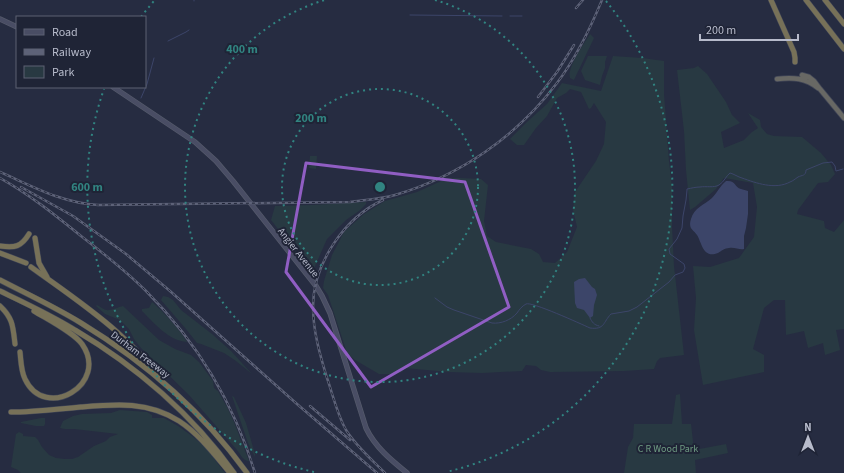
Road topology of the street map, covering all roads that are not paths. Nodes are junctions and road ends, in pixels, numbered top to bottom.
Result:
1 (771, 0) edge
2 (806, 0) edge
3 (825, 0) edge
4 (0, 19) edge
5 (844, 24) edge
6 (16, 27) edge
7 (844, 49) edge
8 (795, 62) dead end
9 (802, 75) dead end
10 (778, 79) dead end
11 (114, 88) edge
12 (820, 89) junction
13 (844, 118) edge
14 (29, 234) dead end
15 (35, 238) dead end
16 (0, 246) edge
17 (0, 253) edge
18 (26, 263) dead end
19 (31, 267) dead end
20 (0, 280) edge
21 (51, 282) junction
22 (0, 291) edge
23 (8, 295) junction
24 (0, 306) edge
25 (15, 344) dead end
26 (20, 352) dead end
27 (177, 394) junction
28 (10, 412) dead end
29 (246, 471) edge
30 (230, 473) edge
31 (234, 473) edge
32 (406, 473) edge

1 - 8 highway
2 - 7 highway
3 - 5 highway
4 - 6 main road
9 - 12 highway
10 - 12 highway
11 - 32 main road, Angier Avenue
12 - 13 highway
14 - 16 highway
15 - 21 highway
17 - 18 highway
19 - 21 highway
20 - 27 highway, Durham Freeway
21 - 27 highway
22 - 23 highway, Durham Freeway
23 - 26 highway
23 - 31 highway, Durham Freeway
24 - 25 highway
27 - 29 highway, Durham Freeway
28 - 30 highway

